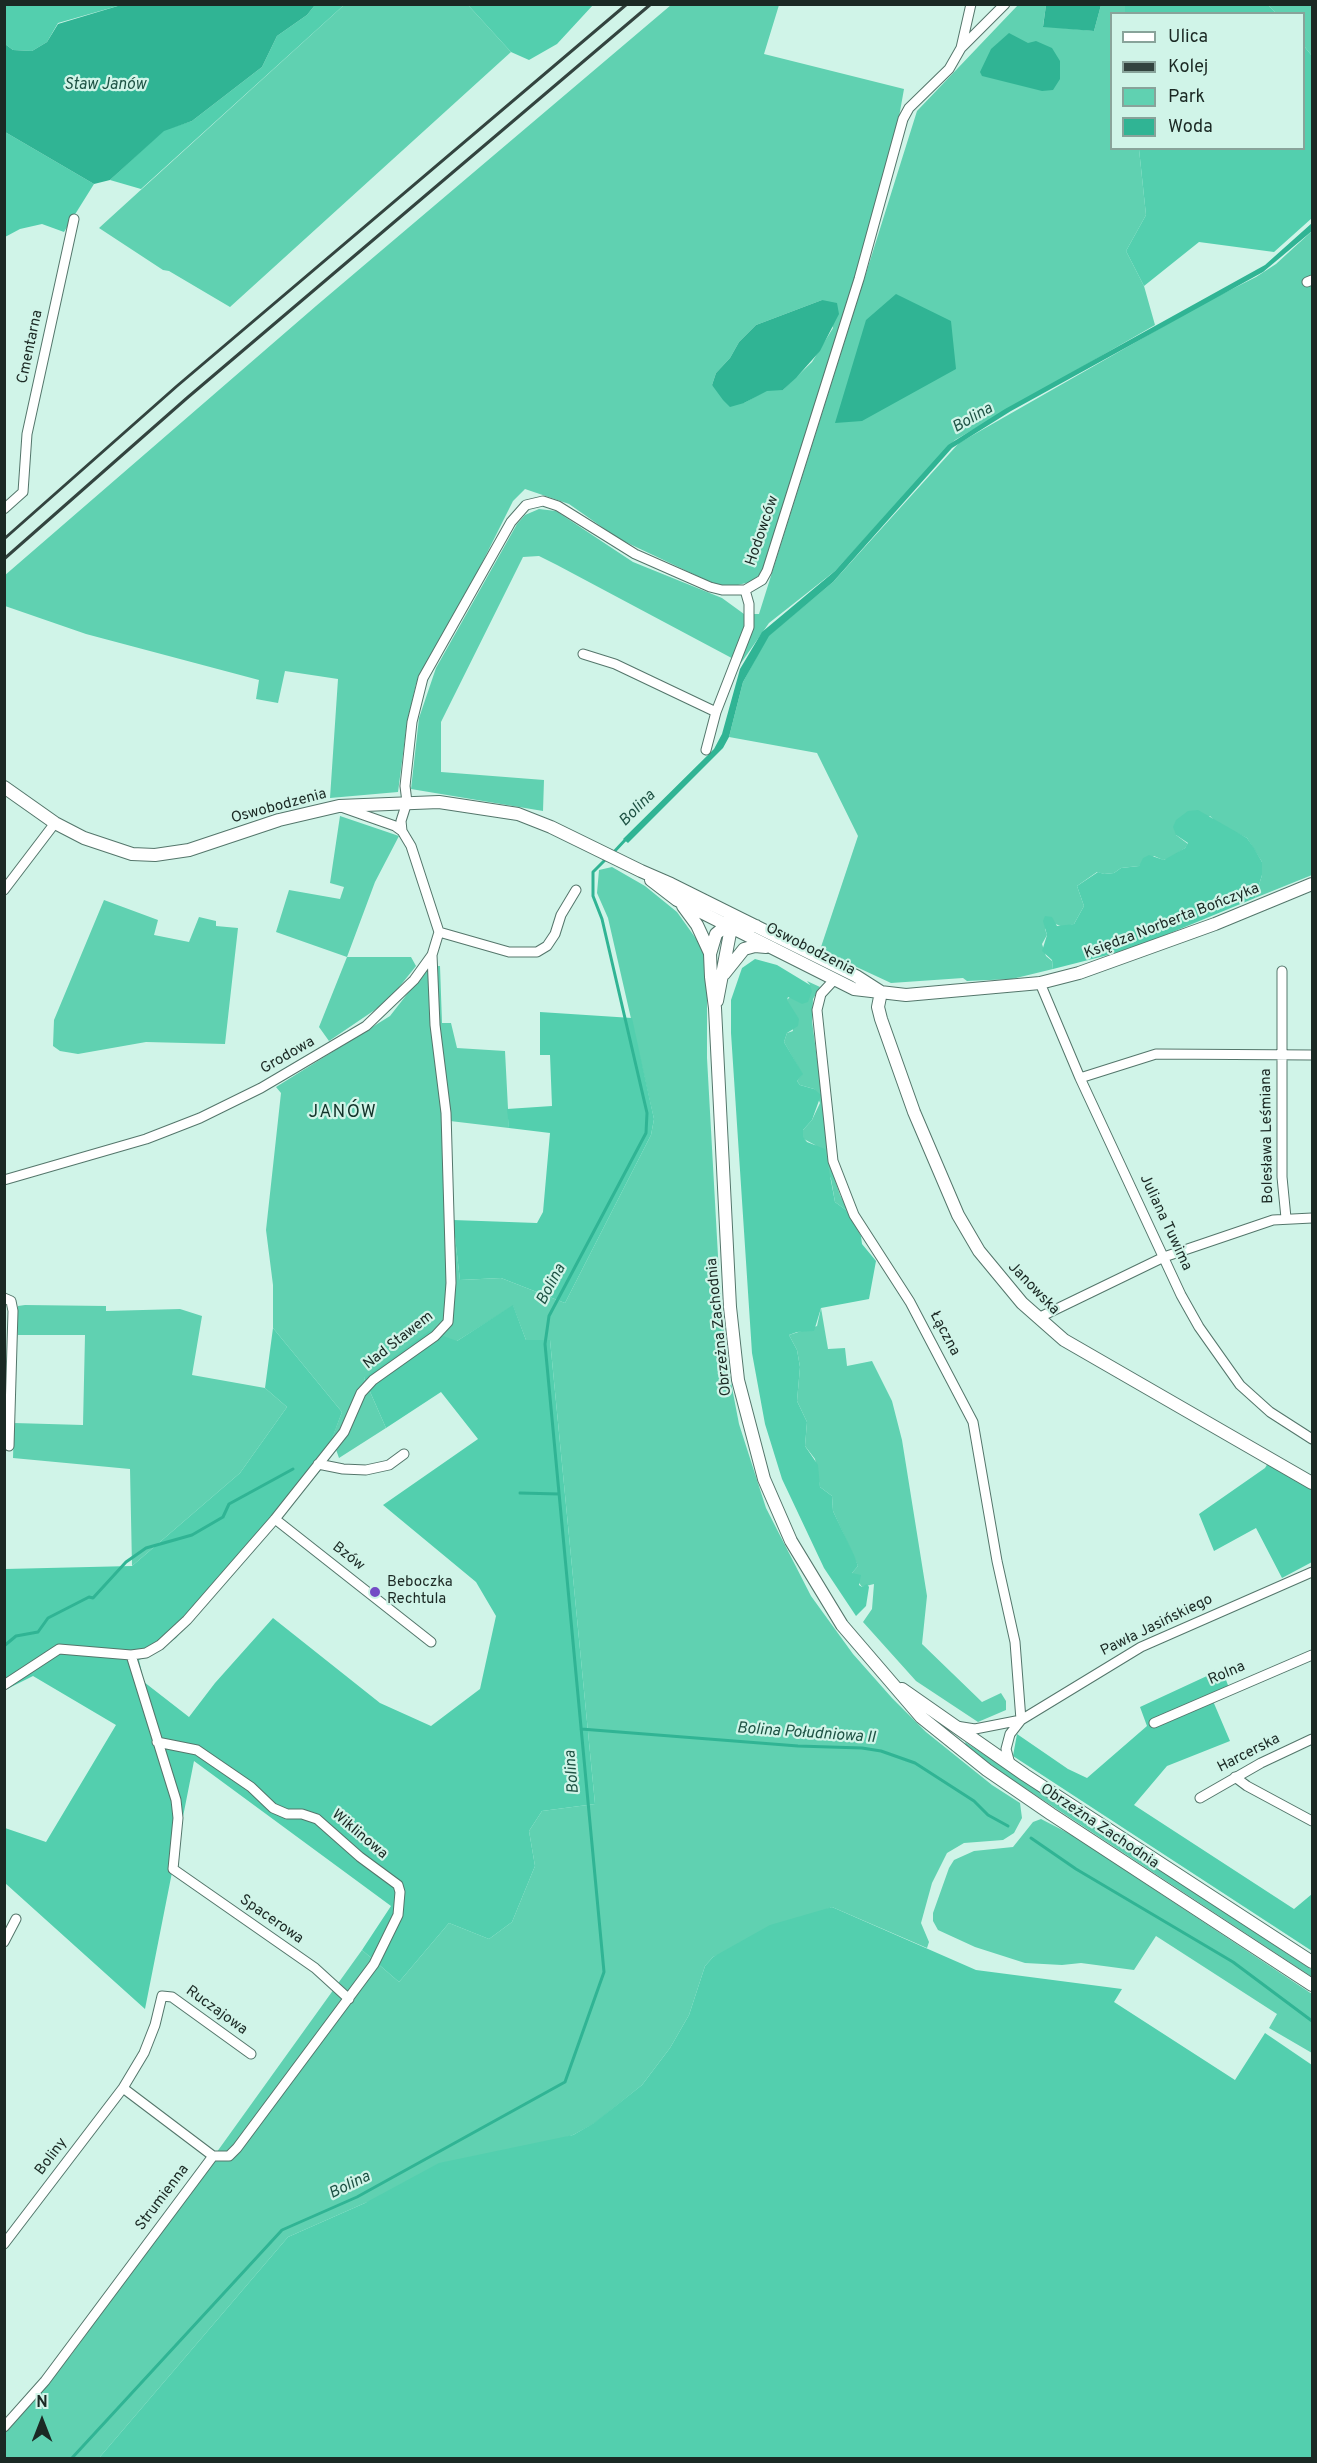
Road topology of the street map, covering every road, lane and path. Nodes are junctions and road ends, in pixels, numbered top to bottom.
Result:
1 (971, 4) edge
2 (1005, 4) edge
3 (961, 48) junction
4 (74, 219) dead end
5 (4, 509) edge
6 (745, 590) junction
7 (583, 654) dead end
8 (716, 712) junction
9 (706, 750) dead end
10 (4, 787) edge
11 (388, 802) junction
12 (407, 802) junction
13 (339, 806) junction
14 (387, 821) junction
15 (56, 823) junction
16 (401, 826) junction
17 (640, 871) junction
18 (1312, 884) edge
19 (4, 890) edge
20 (576, 890) dead end
21 (677, 900) junction
22 (719, 908) junction
23 (729, 926) junction
24 (756, 926) junction
25 (439, 933) junction
26 (770, 947) junction
27 (710, 954) junction
28 (432, 955) junction
29 (1282, 971) dead end
30 (723, 976) junction
31 (834, 980) junction
32 (1040, 983) junction
33 (881, 993) junction
34 (716, 1008) junction
35 (1281, 1054) junction
36 (1312, 1055) edge
37 (1080, 1077) junction
38 (4, 1180) edge
39 (1286, 1218) junction
40 (1312, 1218) edge
41 (1164, 1257) junction
42 (4, 1298) edge
43 (1038, 1318) junction
44 (8, 1359) edge
45 (7, 1415) edge
46 (1312, 1439) edge
47 (9, 1446) dead end
48 (404, 1454) dead end
49 (318, 1464) junction
50 (1312, 1483) edge
51 (275, 1519) junction
52 (1312, 1572) edge
53 (431, 1642) dead end
54 (131, 1655) junction
55 (1312, 1655) edge
56 (884, 1676) junction
57 (4, 1685) edge
58 (1021, 1720) junction
59 (1154, 1723) dead end
60 (956, 1726) junction
61 (1312, 1739) edge
62 (158, 1742) junction
63 (1010, 1764) junction
64 (1235, 1777) junction
65 (1200, 1798) dead end
66 (1312, 1821) edge
67 (16, 1919) dead end
68 (4, 1942) edge
69 (1312, 1962) edge
70 (1312, 1985) edge
71 (162, 1996) joint
72 (350, 1999) junction
73 (251, 2054) dead end
74 (123, 2088) junction
75 (213, 2156) junction
76 (4, 2244) edge
77 (4, 2427) edge

1 - 3 street, Hodowców
2 - 3 street, Hodowców
3 - 6 street, Hodowców
4 - 5 street, Cmentarna
6 - 8 street
6 - 12 street
7 - 8 street
8 - 9 street
10 - 15 street, Oswobodzenia
11 - 12 street, Oswobodzenia
11 - 13 street, Oswobodzenia
11 - 14 street
11 - 16 street
12 - 16 street
12 - 17 street, Oswobodzenia
13 - 14 street
13 - 15 street, Oswobodzenia
14 - 16 street
15 - 19 street
16 - 25 street
17 - 21 street, Oswobodzenia
17 - 22 street, Oswobodzenia
18 - 32 street, Księdza Norberta Bończyka
20 - 25 street
21 - 23 street, Oswobodzenia
21 - 27 street, Oswobodzenia
22 - 23 street
22 - 24 street, Oswobodzenia
23 - 24 street, Oswobodzenia
23 - 26 street, Oswobodzenia
23 - 27 street
23 - 30 street, Obrzeżna Zachodnia
24 - 33 street, Oswobodzenia
25 - 28 street, Grodowa
26 - 30 street, Obrzeżna Zachodnia
26 - 31 street, Oswobodzenia
27 - 34 street, Obrzeżna Zachodnia
28 - 38 street, Grodowa
28 - 49 street, Nad Stawem
29 - 35 street, Bolesława Leśmiana
30 - 34 street, Obrzeżna Zachodnia
31 - 33 street, Oswobodzenia
31 - 58 street, Łączna
32 - 33 street, Oswobodzenia
32 - 37 street, Juliana Tuwima
33 - 43 street, Janowska
34 - 56 street, Obrzeżna Zachodnia
35 - 36 street, Bolesława Leśmiana
35 - 37 street, Bolesława Leśmiana
35 - 39 street, Bolesława Leśmiana
37 - 41 street, Juliana Tuwima
39 - 40 street
39 - 41 street
41 - 43 street
41 - 46 street, Juliana Tuwima
42 - 44 street
43 - 50 street, Janowska
44 - 45 street
45 - 47 street
48 - 49 street
49 - 51 street, Nad Stawem
51 - 53 street, Bzów
51 - 54 street, Nad Stawem
52 - 58 street, Pawła Jasińskiego
54 - 57 street, Nad Stawem
54 - 62 street
55 - 59 street, Rolna
56 - 60 street, Obrzeżna Zachodnia
56 - 70 street, Obrzeżna Zachodnia
58 - 60 street, Pawła Jasińskiego
58 - 63 street, Pawła Jasińskiego
60 - 63 street, Obrzeżna Zachodnia
61 - 64 street, Harcerska
62 - 72 street, Spacerowa
62 - 72 street, Wiklinowa
63 - 69 street, Obrzeżna Zachodnia
64 - 65 street, Harcerska
64 - 66 street
67 - 68 street
71 - 73 street, Ruczajowa
71 - 74 street, Boliny
72 - 75 street
74 - 75 street
74 - 76 street, Boliny
75 - 77 street, Strumienna

